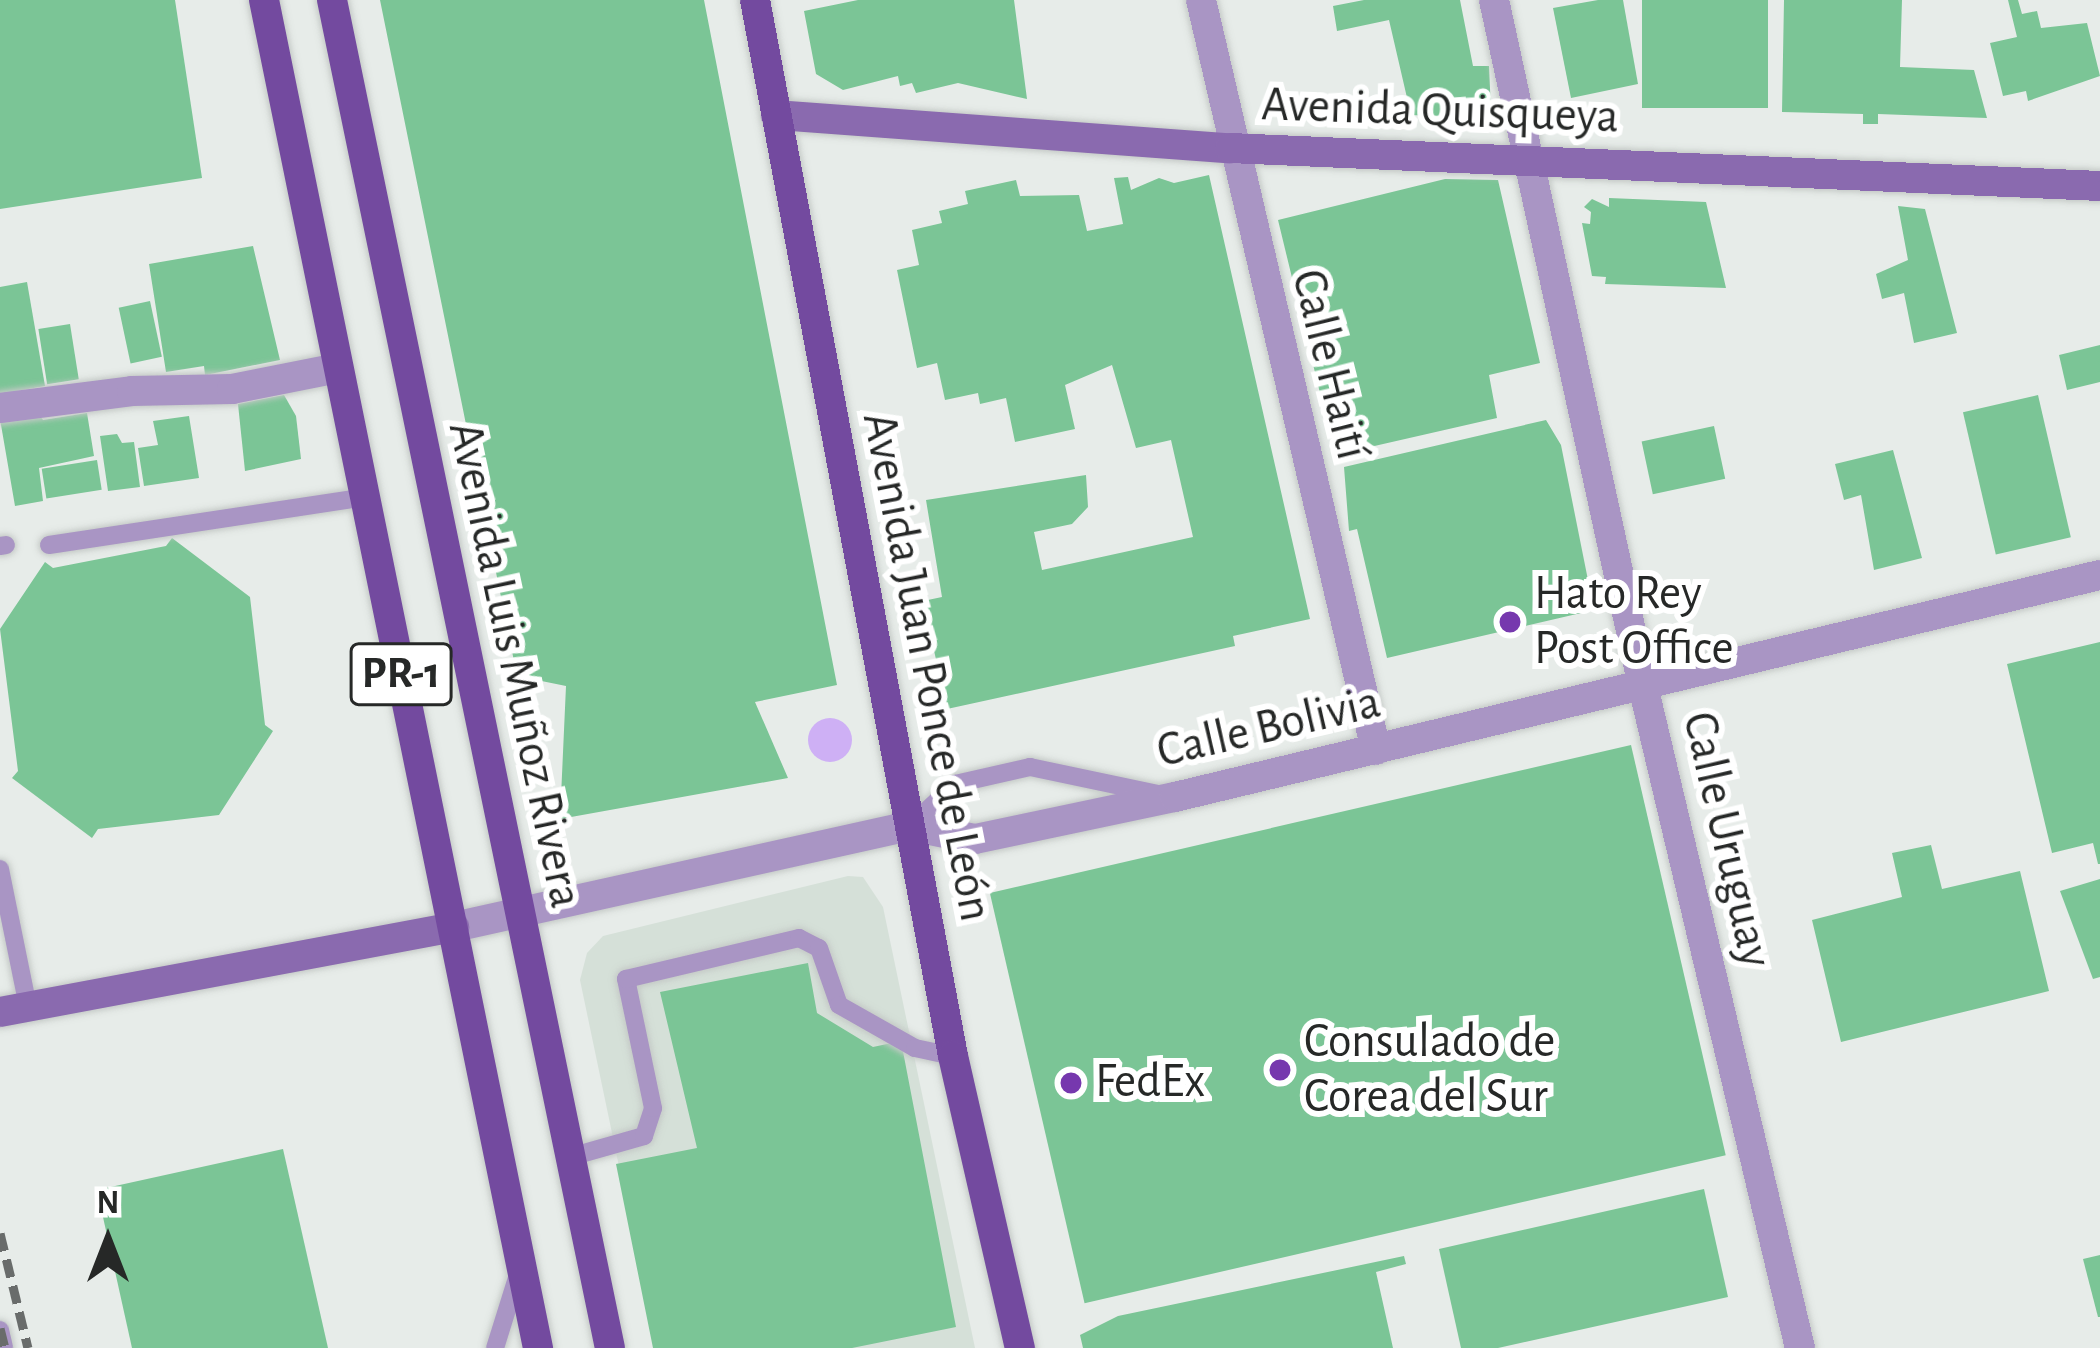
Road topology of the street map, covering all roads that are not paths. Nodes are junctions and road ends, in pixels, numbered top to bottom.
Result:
1 (264, 0) edge
2 (332, 0) edge
3 (755, 0) edge
4 (1201, 0) edge
5 (1494, 0) edge
6 (776, 115) junction
7 (1230, 148) junction
8 (1528, 161) junction
9 (2100, 186) edge
10 (338, 368) junction
11 (0, 407) edge
12 (365, 497) junction
13 (49, 544) dead end
14 (2100, 575) edge
15 (1642, 686) junction
16 (1376, 749) junction
17 (1174, 797) junction
18 (910, 826) junction
19 (0, 868) edge
20 (518, 912) junction
21 (454, 927) junction
22 (14, 1009) edge
23 (953, 1056) junction
24 (570, 1157) junction
25 (521, 1264) junction
26 (0, 1330) edge
27 (4, 1348) edge
28 (495, 1348) edge
29 (538, 1348) edge
30 (610, 1348) edge
31 (1020, 1348) edge
32 (1800, 1348) edge

1 - 10 main road, PR-1
2 - 20 main road, Avenida Luis Muñoz Rivera / PR-1
3 - 6 main road, Avenida Juan Ponce de León
4 - 7 street, Calle Haití
5 - 8 street, Calle Uruguay
6 - 7 street, Avenida Quisqueya
6 - 18 main road, Avenida Juan Ponce de León
7 - 8 street, Avenida Quisqueya
7 - 16 street, Calle Haití
8 - 9 street, Avenida Quisqueya
8 - 15 street, Calle Uruguay
10 - 11 street
10 - 12 main road, PR-1
12 - 13 lane
12 - 21 main road, PR-1
14 - 15 street, Calle Bolivia
15 - 16 street, Calle Bolivia
15 - 32 street, Calle Uruguay
16 - 17 street, Calle Bolivia
17 - 18 street, Calle Bolivia
17 - 18 lane
18 - 20 street, Calle Bolivia
18 - 23 main road, Avenida Juan Ponce de León
19 - 22 lane
20 - 21 street, Calle Bolivia
20 - 24 main road, Avenida Luis Muñoz Rivera / PR-1
21 - 22 street
21 - 25 main road, PR-1
23 - 24 lane
23 - 31 main road, Avenida Juan Ponce de León
24 - 30 main road, Avenida Luis Muñoz Rivera / PR-1
25 - 28 lane
25 - 29 main road, PR-1
26 - 27 lane

